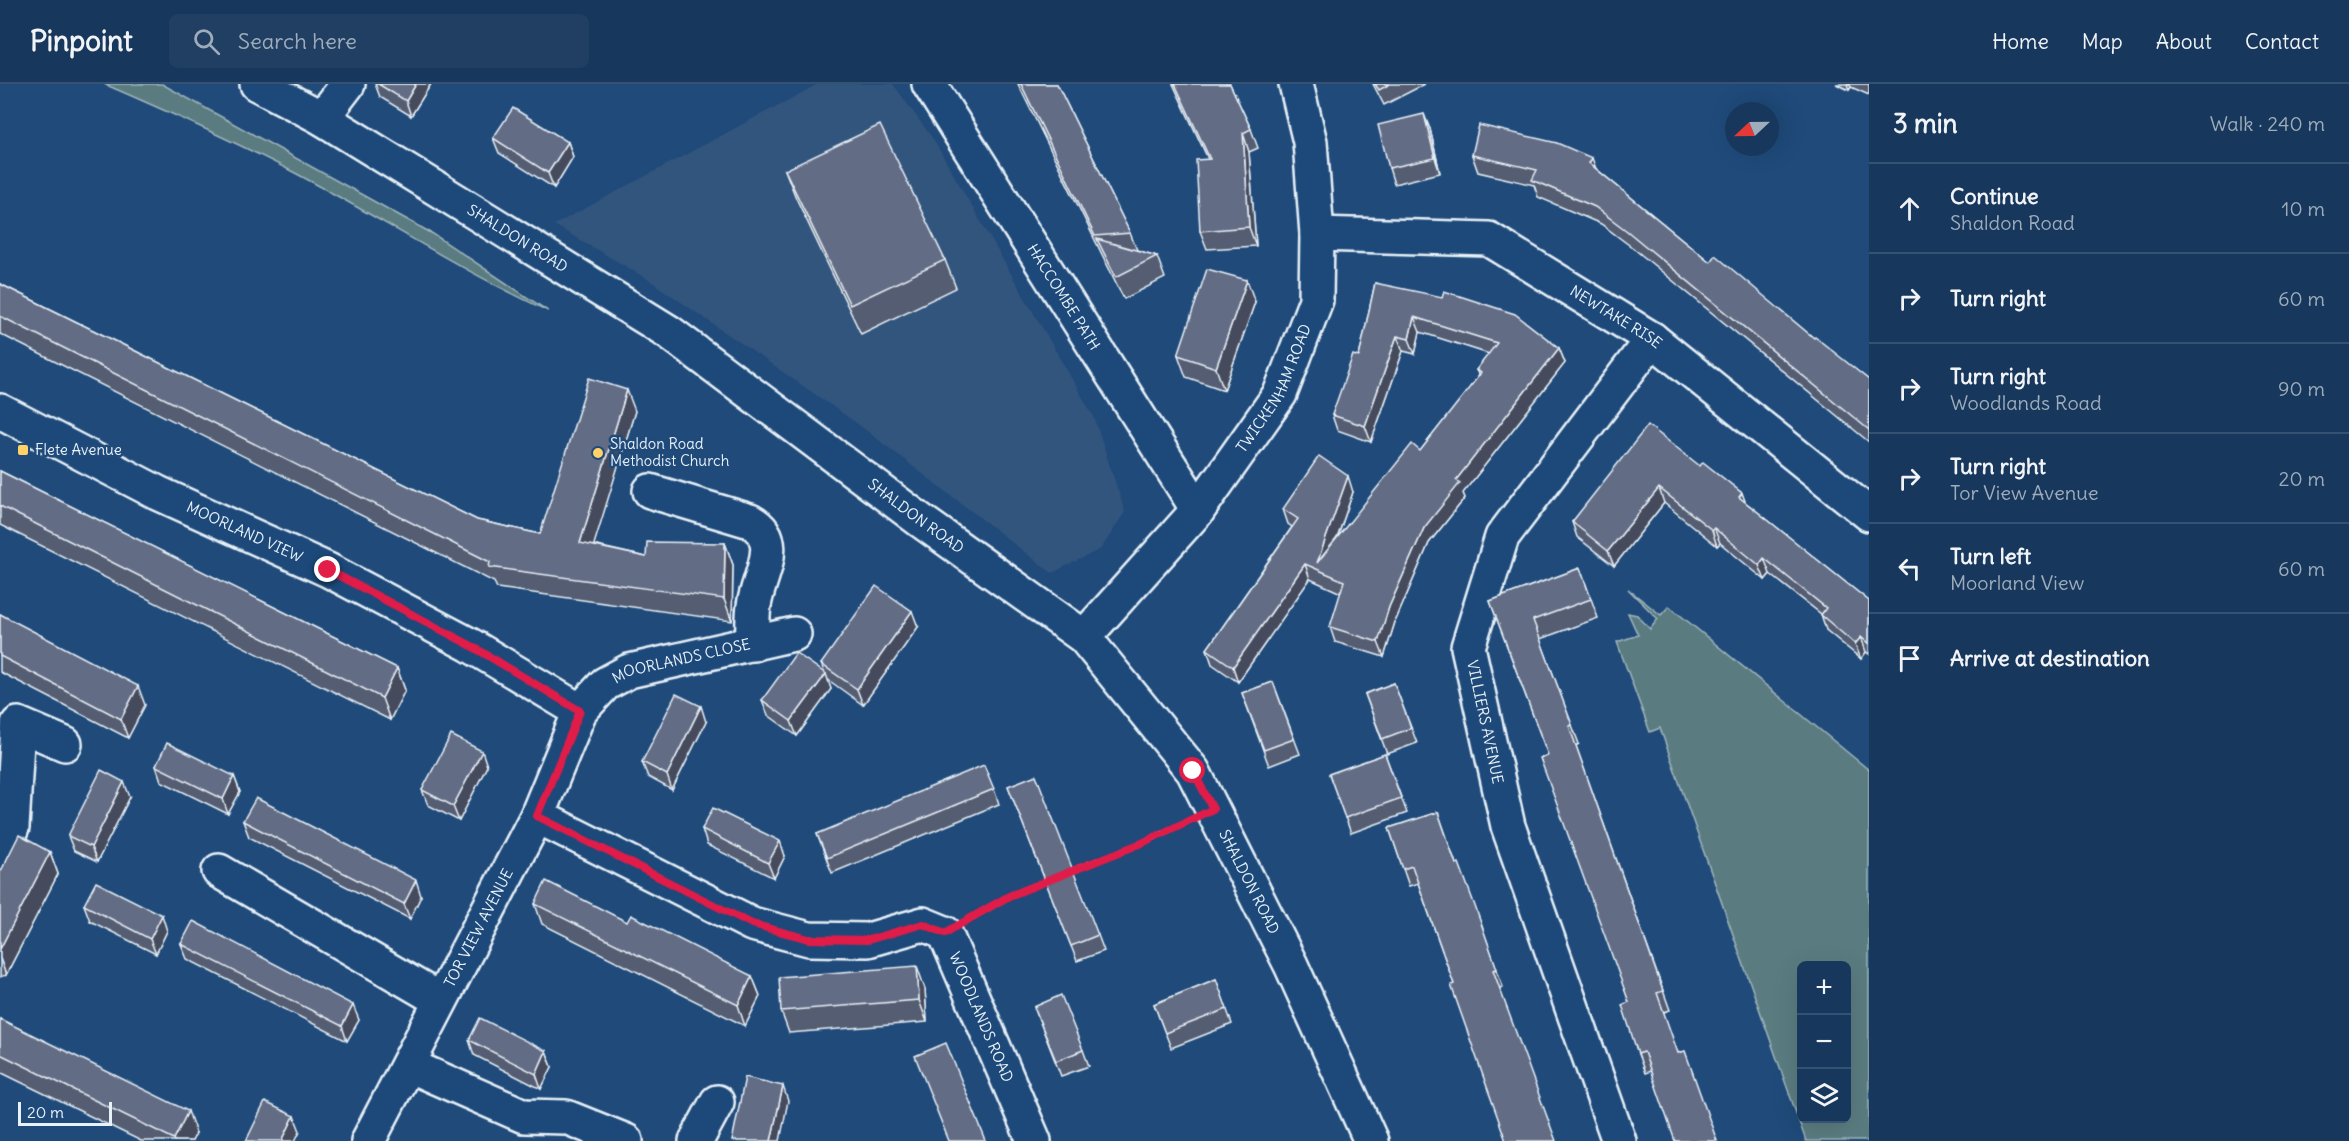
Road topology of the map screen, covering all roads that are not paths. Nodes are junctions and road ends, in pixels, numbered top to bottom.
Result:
1 (257, 84) edge
2 (348, 84) edge
3 (929, 84) edge
4 (1296, 84) edge
5 (322, 118) junction
6 (1317, 234) junction
7 (1652, 339) junction
8 (0, 411) edge
9 (650, 491) dead end
10 (1198, 510) junction
11 (1869, 514) edge
12 (794, 634) dead end
13 (1084, 637) junction
14 (753, 644) junction
15 (580, 711) junction
16 (65, 744) dead end
17 (537, 816) junction
18 (0, 852) edge
19 (219, 871) dead end
20 (440, 1000) junction
21 (408, 1065) junction
22 (717, 1102) dead end
23 (368, 1141) edge
24 (626, 1141) edge
25 (696, 1141) edge
26 (1034, 1141) edge
27 (1371, 1141) edge
28 (1619, 1141) edge

1 - 5 street, SHALDON ROAD
2 - 5 street
3 - 10 street, HACCOMBE PATH
4 - 6 street, TWICKENHAM ROAD
5 - 13 street, SHALDON ROAD
6 - 7 street, NEWTAKE RISE
6 - 10 street, TWICKENHAM ROAD
7 - 11 street, NEWTAKE RISE
7 - 28 street, VILLIERS AVENUE
8 - 15 street, MOORLAND VIEW
9 - 14 street
10 - 13 street, TWICKENHAM ROAD
12 - 14 street, MOORLANDS CLOSE
13 - 27 street, SHALDON ROAD
14 - 15 street, MOORLANDS CLOSE
15 - 17 street, TOR VIEW AVENUE
16 - 18 street
17 - 20 street, TOR VIEW AVENUE
17 - 26 street, WOODLANDS ROAD
19 - 20 street
20 - 21 street, TOR VIEW AVENUE
21 - 23 street, TOR VIEW AVENUE
21 - 24 street
22 - 25 street

